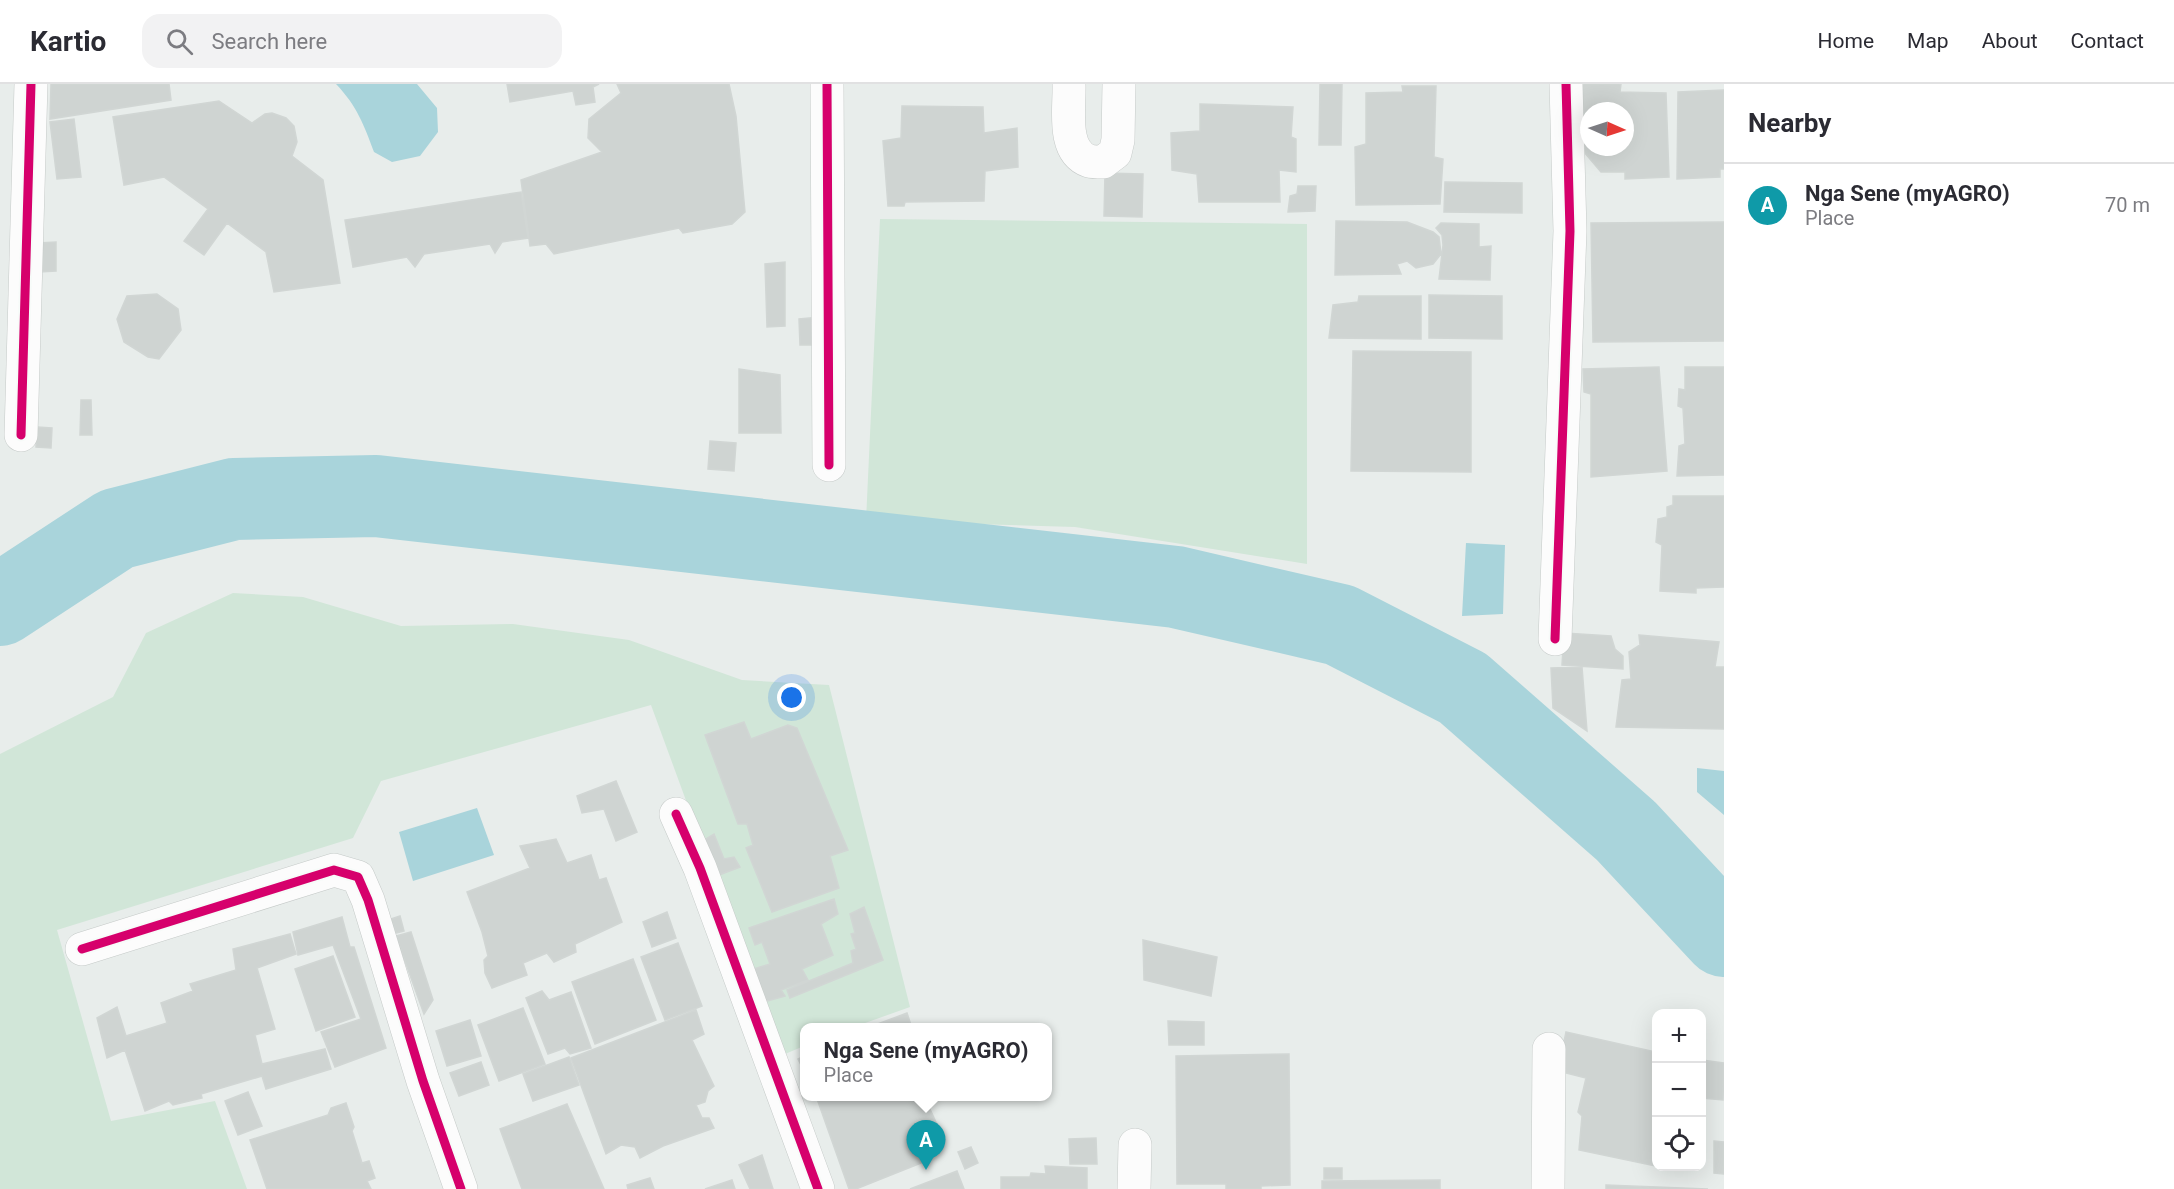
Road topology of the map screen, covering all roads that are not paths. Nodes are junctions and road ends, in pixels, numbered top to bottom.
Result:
1 (31, 84) edge
2 (826, 84) edge
3 (1070, 84) edge
4 (1119, 84) edge
5 (1566, 84) edge
6 (21, 435) dead end
7 (829, 465) dead end
8 (1555, 639) dead end
9 (676, 814) dead end
10 (82, 949) dead end
11 (1549, 1049) dead end
12 (1135, 1145) dead end
13 (461, 1189) edge
14 (818, 1189) edge
15 (1134, 1189) edge
16 (1548, 1189) edge

1 - 6 street
2 - 7 street
3 - 4 street
5 - 8 street
9 - 14 street
10 - 13 street
11 - 16 street
12 - 15 street

